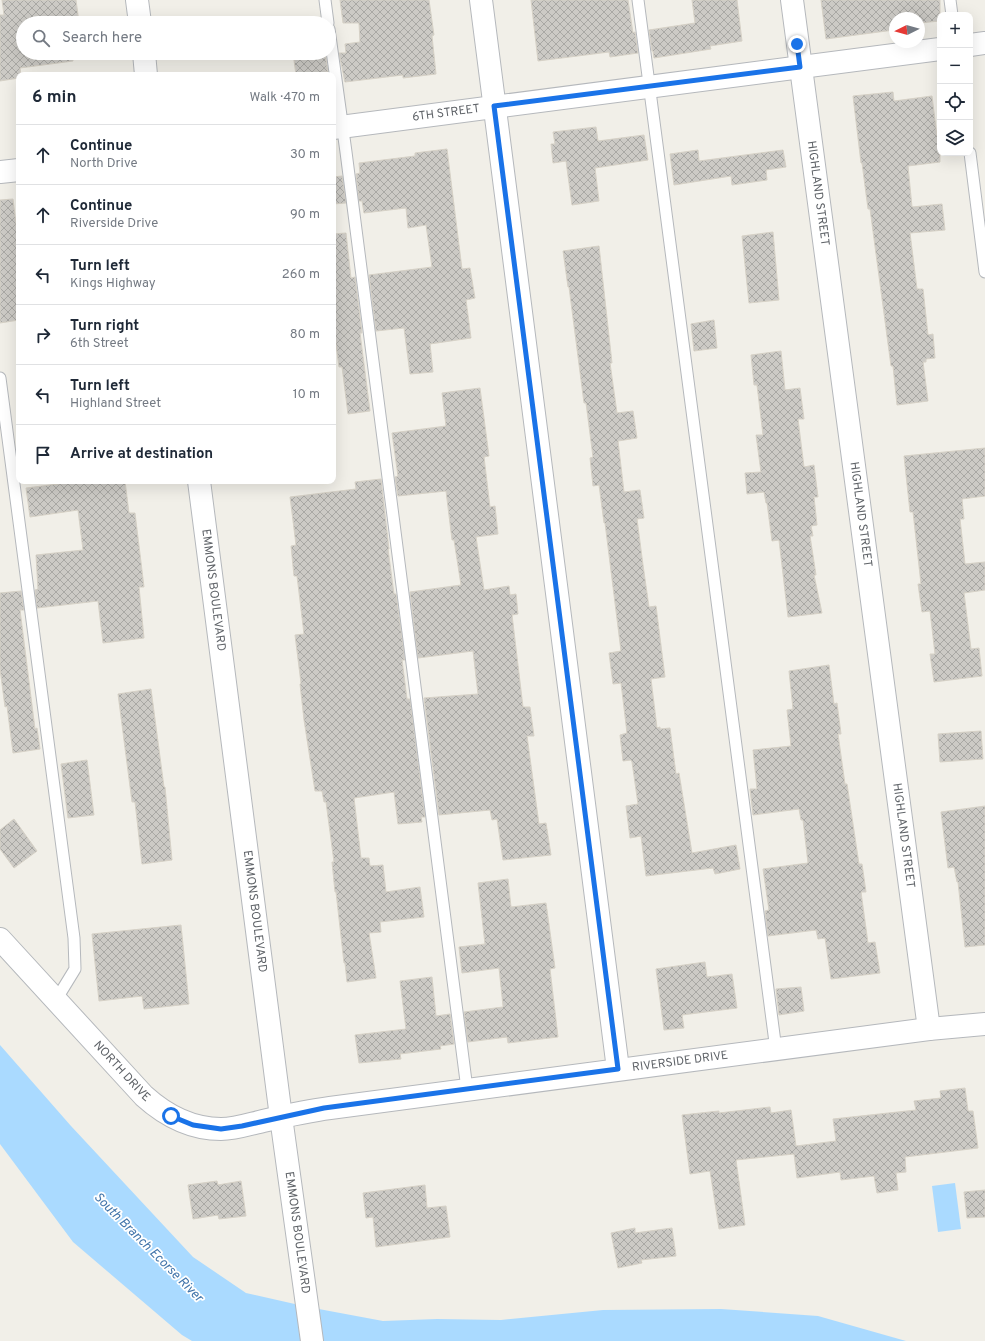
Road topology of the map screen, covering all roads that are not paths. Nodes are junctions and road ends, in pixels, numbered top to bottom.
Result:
1 (137, 0) edge
2 (325, 0) edge
3 (481, 0) edge
4 (638, 0) edge
5 (792, 0) edge
6 (950, 0) edge
7 (952, 12) edge
8 (139, 16) edge
9 (327, 16) edge
10 (985, 43) edge
11 (973, 45) edge
12 (937, 49) edge
13 (145, 60) edge
14 (332, 60) edge
15 (800, 67) junction
16 (146, 72) edge
17 (333, 72) edge
18 (650, 86) junction
19 (336, 105) edge
20 (494, 106) junction
21 (338, 127) edge
22 (970, 156) edge
23 (16, 170) edge
24 (0, 172) edge
25 (985, 272) edge
26 (0, 378) edge
27 (199, 484) edge
28 (0, 939) edge
29 (56, 1000) junction
30 (985, 1024) edge
31 (929, 1030) junction
32 (776, 1050) junction
33 (618, 1069) junction
34 (467, 1089) junction
35 (281, 1117) junction
36 (312, 1341) edge

1 - 8 street
2 - 9 lane
3 - 20 street
4 - 18 lane
5 - 15 street, HIGHLAND STREET
6 - 7 lane
10 - 11 street
12 - 15 street, 6TH STREET
13 - 16 street
14 - 17 lane
15 - 18 street, 6TH STREET
15 - 31 street, HIGHLAND STREET
18 - 20 street, 6TH STREET
18 - 32 lane
19 - 21 lane
20 - 21 street, 6TH STREET
20 - 33 street
21 - 34 lane
22 - 25 lane
23 - 24 street
26 - 29 lane
27 - 35 street, EMMONS BOULEVARD
28 - 29 street, NORTH DRIVE
29 - 35 street, NORTH DRIVE
30 - 31 street, RIVERSIDE DRIVE
31 - 32 street, RIVERSIDE DRIVE
32 - 33 street, RIVERSIDE DRIVE
33 - 34 street, RIVERSIDE DRIVE
34 - 35 street, RIVERSIDE DRIVE
35 - 36 street, EMMONS BOULEVARD

